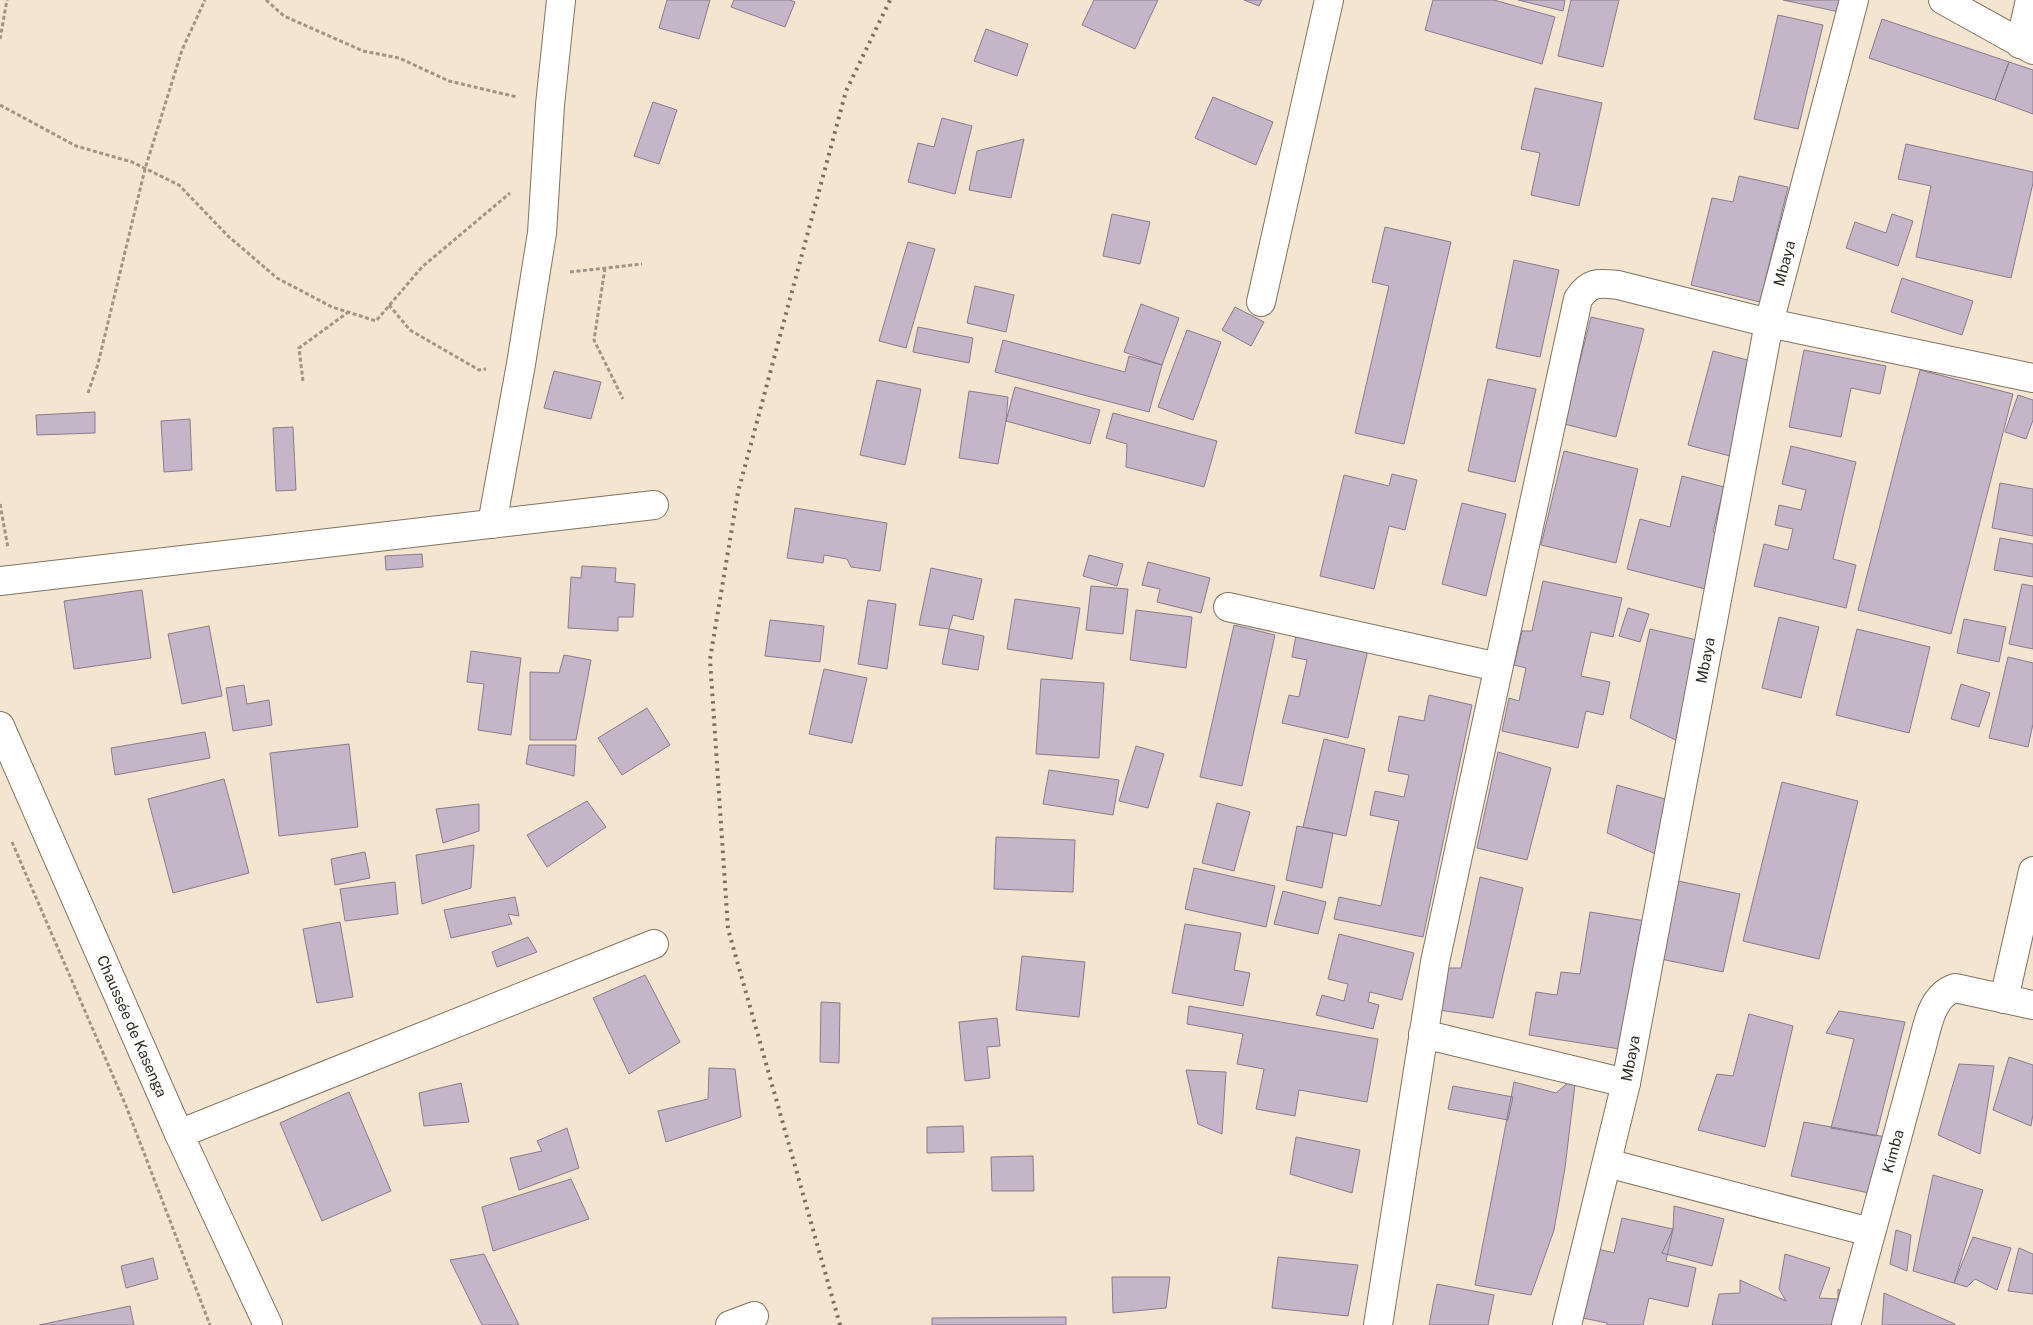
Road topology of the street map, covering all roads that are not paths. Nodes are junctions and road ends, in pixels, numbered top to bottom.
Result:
1 (561, 0) edge
2 (1329, 0) edge
3 (1854, 0) edge
4 (1943, 0) edge
5 (2030, 0) edge
6 (2027, 47) edge
7 (1261, 302) dead end
8 (1770, 322) junction
9 (2033, 378) edge
10 (654, 504) dead end
11 (492, 524) junction
12 (7, 581) edge
13 (1228, 607) dead end
14 (1498, 667) junction
15 (0, 726) edge
16 (2033, 871) edge
17 (654, 944) dead end
18 (2004, 999) junction
19 (2033, 1005) edge
20 (1423, 1034) junction
21 (1626, 1083) junction
22 (179, 1134) junction
23 (1607, 1163) junction
24 (1870, 1232) junction
25 (268, 1325) edge
26 (1378, 1325) edge
27 (1567, 1325) edge
28 (1846, 1325) edge

1 - 11 street
2 - 7 street
3 - 8 street, Mbaya
4 - 6 street
5 - 6 street
8 - 9 street
8 - 14 street
8 - 21 street, Mbaya
10 - 11 street
11 - 12 street
13 - 14 street
14 - 20 street
15 - 22 street, Chaussée de Kasenga
16 - 18 street
17 - 22 street
18 - 19 street
18 - 24 street, Kimba
20 - 21 street
20 - 26 street
21 - 23 street, Mbaya
22 - 25 street, Chaussée de Kasenga
23 - 24 street
23 - 27 street, Mbaya
24 - 28 street, Kimba

